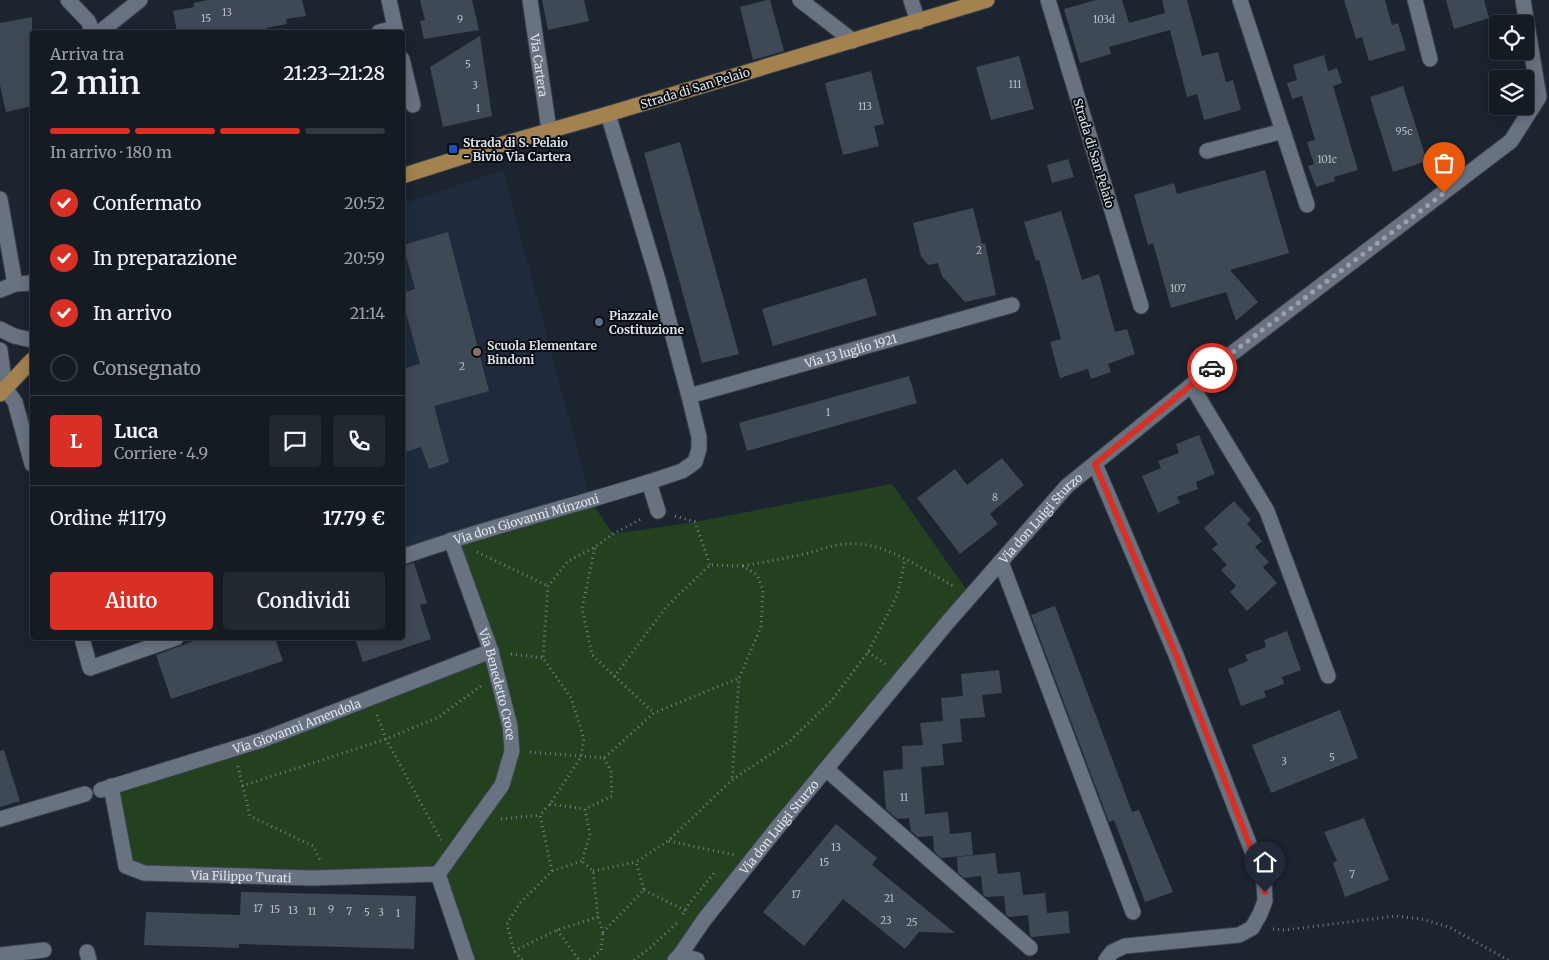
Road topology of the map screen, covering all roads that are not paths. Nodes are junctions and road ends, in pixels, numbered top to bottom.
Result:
1 (68, 0) edge
2 (140, 0) edge
3 (389, 0) edge
4 (530, 0) edge
5 (800, 0) edge
6 (910, 0) edge
7 (987, 0) edge
8 (1048, 0) edge
9 (1240, 0) edge
10 (1415, 0) edge
11 (1523, 0) edge
12 (918, 22) junction
13 (91, 30) edge
14 (102, 30) edge
15 (396, 30) edge
16 (853, 41) junction
17 (1430, 59) dead end
18 (405, 72) edge
19 (413, 105) dead end
20 (608, 114) junction
21 (549, 130) junction
22 (1283, 131) junction
23 (1207, 152) dead end
24 (405, 175) edge
25 (0, 199) edge
26 (1307, 205) dead end
27 (30, 283) edge
28 (15, 284) junction
29 (0, 290) edge
30 (1012, 306) dead end
31 (1141, 306) dead end
32 (0, 329) edge
33 (30, 340) edge
34 (0, 350) edge
35 (30, 362) edge
36 (1191, 385) junction
37 (3, 391) edge
38 (689, 396) junction
39 (30, 457) edge
40 (1095, 464) junction
41 (650, 482) junction
42 (658, 511) road end
43 (451, 540) junction
44 (405, 556) edge
45 (1001, 562) junction
46 (83, 640) edge
47 (170, 640) edge
48 (490, 652) junction
49 (1328, 676) dead end
50 (826, 769) junction
51 (106, 788) joint
52 (85, 794) dead end
53 (0, 819) edge
54 (438, 874) junction
55 (1133, 912) dead end
56 (1030, 948) dead end
57 (44, 950) dead end
58 (0, 955) edge
59 (1109, 956) edge
60 (678, 958) edge
61 (466, 960) edge
62 (697, 960) edge

1 - 13 street
2 - 14 street
3 - 15 street
4 - 21 street, Via Cartera
5 - 16 street
6 - 12 street
7 - 12 main road, Strada di San Pelaio
8 - 31 street, Strada di San Pelaio
9 - 22 street
10 - 17 street
11 - 36 street, Via don Luigi Sturzo
12 - 16 main road, Strada di San Pelaio
16 - 20 main road, Strada di San Pelaio
18 - 19 street
20 - 21 main road, Strada di San Pelaio
20 - 38 street
21 - 24 main road, Strada di San Pelaio
22 - 23 street
22 - 26 street
25 - 28 street
27 - 28 street
28 - 29 street
30 - 38 street, Via 13 luglio 1921
32 - 33 street
34 - 37 street
35 - 37 main road
36 - 40 street, Via don Luigi Sturzo
36 - 49 street
37 - 39 street
38 - 41 street
40 - 45 street, Via don Luigi Sturzo
40 - 59 street
41 - 42 street
41 - 43 street, Via don Giovanni Minzoni
43 - 44 street, Via don Giovanni Minzoni
43 - 48 street, Via Benedetto Croce
45 - 50 street, Via don Luigi Sturzo
45 - 55 street
46 - 47 street
48 - 51 street, Via Giovanni Amendola
48 - 54 street, Via Benedetto Croce
50 - 56 street
50 - 60 street, Via don Luigi Sturzo
51 - 54 street, Via Filippo Turati
52 - 53 street
54 - 61 street
57 - 58 street
60 - 62 street

